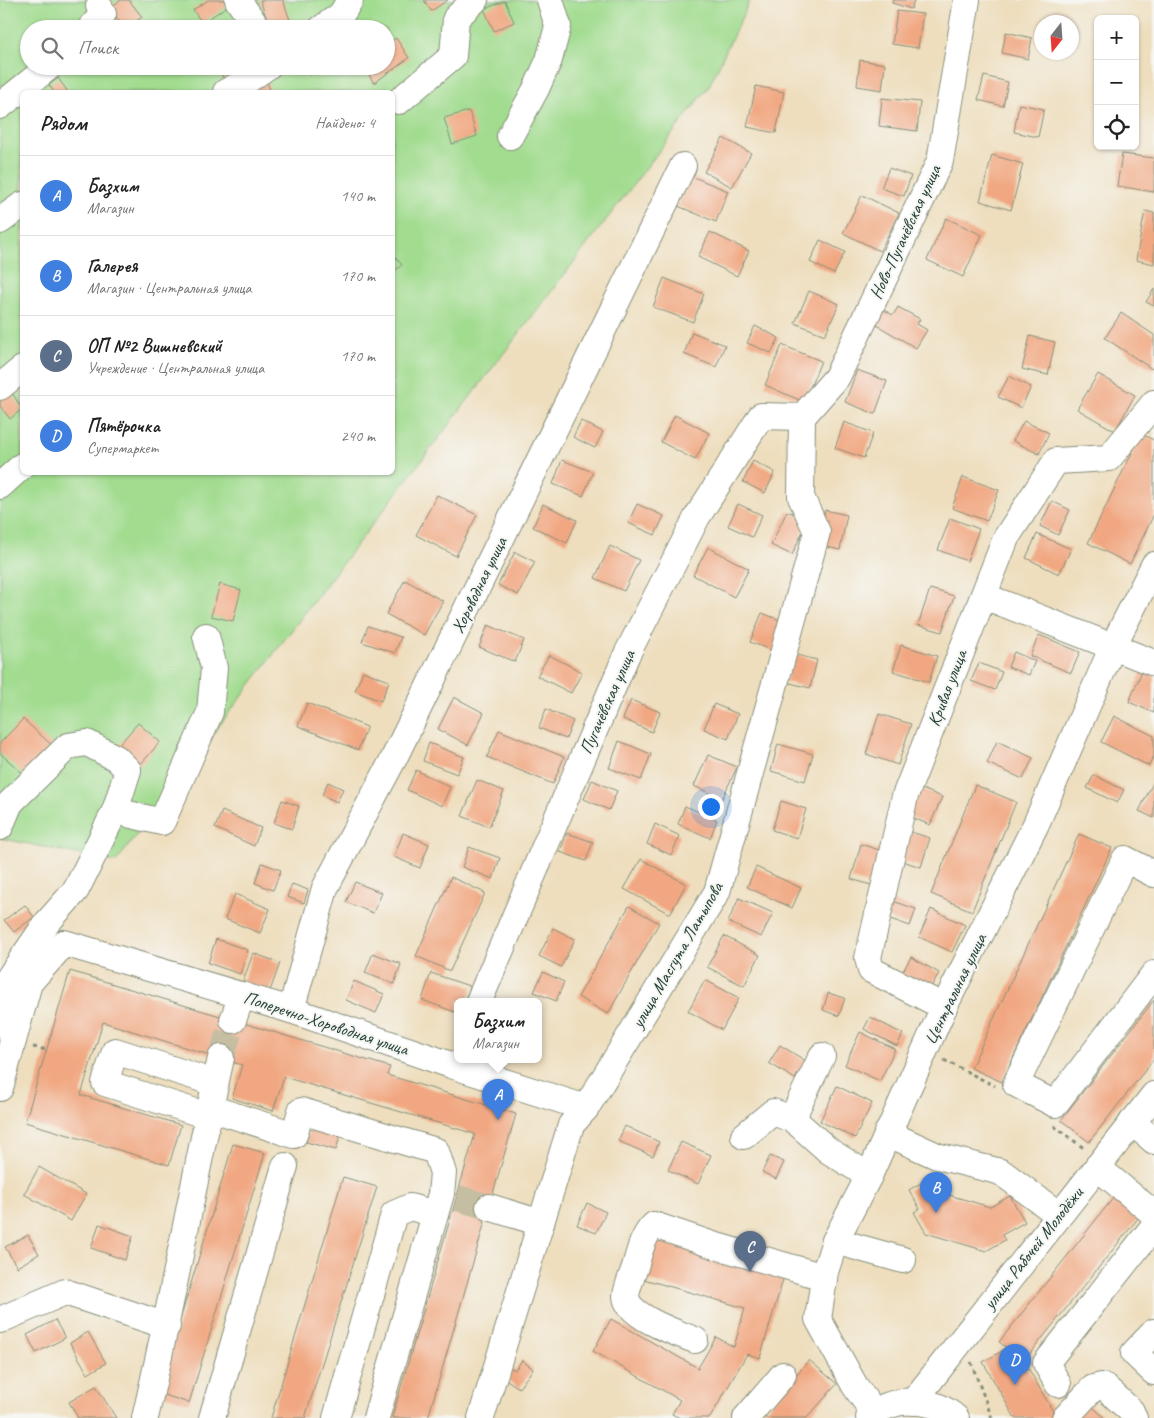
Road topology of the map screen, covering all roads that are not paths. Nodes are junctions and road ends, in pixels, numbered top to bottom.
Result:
1 (238, 0) edge
2 (350, 0) edge
3 (475, 0) edge
4 (550, 0) edge
5 (967, 0) edge
6 (252, 20) edge
7 (333, 20) edge
8 (39, 75) edge
9 (255, 75) edge
10 (20, 90) edge
11 (20, 90) edge
12 (230, 90) edge
13 (399, 101) dead end
14 (0, 106) edge
15 (510, 136) dead end
16 (683, 166) dead end
17 (20, 206) edge
18 (0, 221) edge
19 (20, 371) edge
20 (0, 387) edge
21 (1154, 403) edge
22 (802, 417) junction
23 (20, 468) edge
24 (0, 486) edge
25 (1154, 565) edge
26 (984, 596) junction
27 (206, 636) dead end
28 (1113, 646) junction
29 (1154, 663) edge
30 (115, 811) junction
31 (0, 827) edge
32 (1154, 874) edge
33 (1154, 974) edge
34 (242, 995) junction
35 (479, 998) edge
36 (944, 1007) junction
37 (291, 1010) junction
38 (232, 1020) tunnel mouth
39 (13, 1041) junction
40 (822, 1056) dead end
41 (454, 1057) edge
42 (470, 1063) edge
43 (0, 1088) edge
44 (1154, 1095) edge
45 (586, 1108) junction
46 (209, 1112) junction
47 (794, 1120) junction
48 (1132, 1122) junction
49 (887, 1133) junction
50 (744, 1136) dead end
51 (1154, 1141) edge
52 (1099, 1164) junction
53 (285, 1166) dead end
54 (869, 1176) junction
55 (444, 1202) junction
56 (489, 1207) tunnel mouth
57 (1154, 1214) edge
58 (1059, 1215) junction
59 (541, 1223) junction
60 (1154, 1226) edge
61 (835, 1241) junction
62 (904, 1260) dead end
63 (824, 1277) junction
64 (0, 1320) edge
65 (167, 1326) junction
66 (1154, 1332) edge
67 (695, 1340) dead end
68 (1154, 1372) edge
69 (783, 1375) dead end
70 (1058, 1384) dead end
71 (913, 1402) junction
72 (871, 1415) edge
73 (145, 1418) edge
74 (212, 1418) edge
75 (336, 1418) edge
76 (376, 1418) edge
77 (481, 1418) edge
78 (746, 1418) edge
79 (956, 1418) edge
80 (1065, 1418) edge
81 (1134, 1418) edge

1 - 6 street
2 - 7 street
3 - 13 street
4 - 15 street
5 - 22 street, Ново-Пугачёвская улица
8 - 11 street
9 - 12 street
10 - 14 street
16 - 37 street, Хороводная улица
17 - 18 street
19 - 20 street
21 - 26 street, Кривая улица
22 - 35 street, Пугачёвская улица
22 - 45 street, улица Масгута Латыпова
23 - 24 street
25 - 28 street, Центральная улица
26 - 28 street
26 - 36 street, Кривая улица
27 - 30 street
28 - 29 street
28 - 36 street, Центральная улица
30 - 31 street
30 - 39 street
32 - 33 street
34 - 37 street, Поперечно-Хороводная улица
34 - 38 street
34 - 39 street, Поперечно-Хороводная улица
36 - 49 street, Центральная улица
37 - 41 street, Поперечно-Хороводная улица
39 - 43 street
40 - 47 street
42 - 45 street, Поперечно-Хороводная улица
44 - 48 street, улица Рабочей Молодёжи
45 - 59 street, улица Масгута Латыпова
46 - 46 street
46 - 55 street
46 - 65 street
47 - 50 street
47 - 54 street
48 - 51 street
48 - 52 street, улица Рабочей Молодёжи
49 - 54 street, Центральная улица
49 - 58 street
52 - 57 street
52 - 58 street, улица Рабочей Молодёжи
53 - 74 street
54 - 61 street, Центральная улица
55 - 75 street
55 - 76 street
56 - 59 street
58 - 71 street, улица Рабочей Молодёжи
59 - 77 street, улица Масгута Латыпова
60 - 70 street
61 - 62 street
61 - 63 street, Центральная улица
63 - 67 street
63 - 72 street, Центральная улица
64 - 65 street
65 - 73 street
66 - 68 street
69 - 78 street
71 - 72 street
71 - 79 street
80 - 81 street

